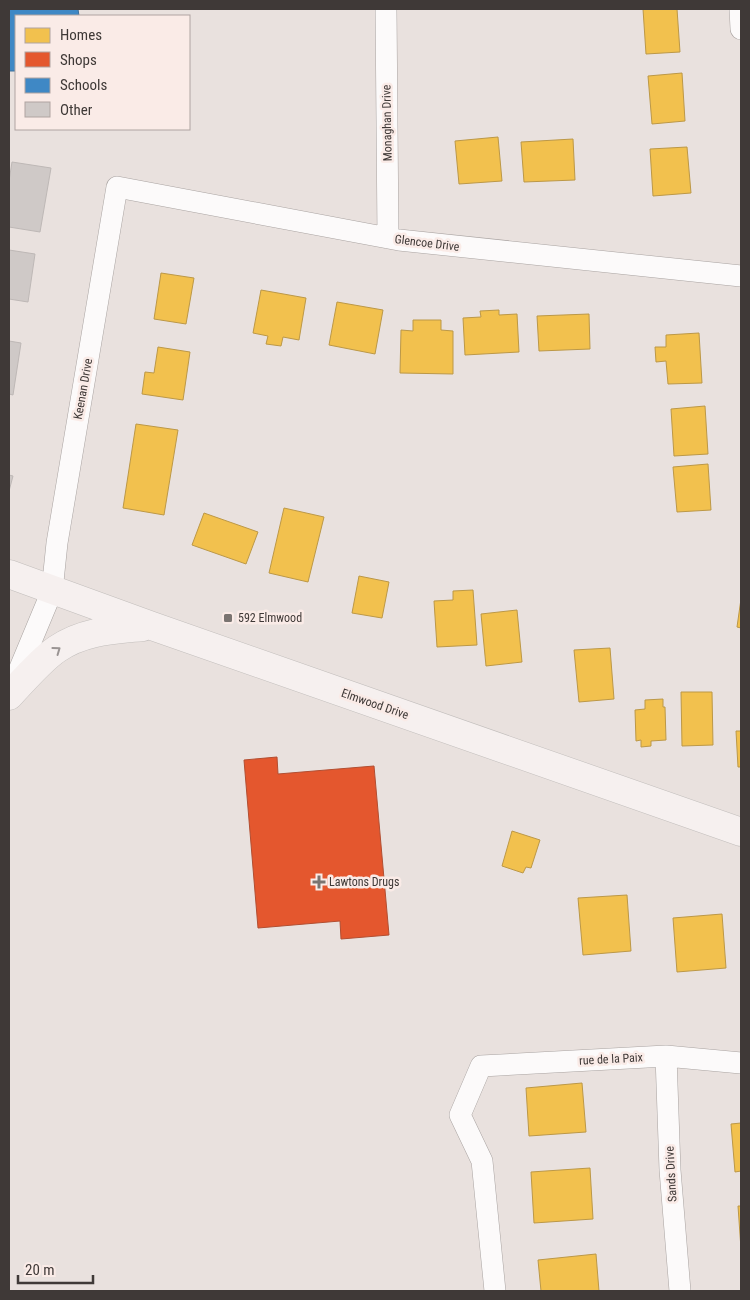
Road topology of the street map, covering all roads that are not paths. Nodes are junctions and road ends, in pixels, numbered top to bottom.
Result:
1 (386, 9) edge
2 (740, 9) edge
3 (741, 29) edge
4 (117, 186) joint
5 (388, 238) junction
6 (741, 276) edge
7 (9, 574) edge
8 (52, 591) junction
9 (152, 626) junction
10 (9, 695) edge
11 (741, 832) edge
12 (666, 1056) junction
13 (741, 1063) edge
14 (495, 1291) edge
15 (680, 1291) edge

1 - 5 street, Monaghan Drive
2 - 3 street
4 - 5 street, Glencoe Drive
4 - 8 street, Keenan Drive
5 - 6 street, Glencoe Drive
7 - 8 main road, Elmwood Drive
8 - 9 main road, Elmwood Drive
8 - 10 street, Keenan Drive
10 -> 9 main road
9 - 11 main road, Elmwood Drive
12 - 13 street, rue de la Paix
12 - 14 street, rue de la Paix
12 - 15 street, Sands Drive

